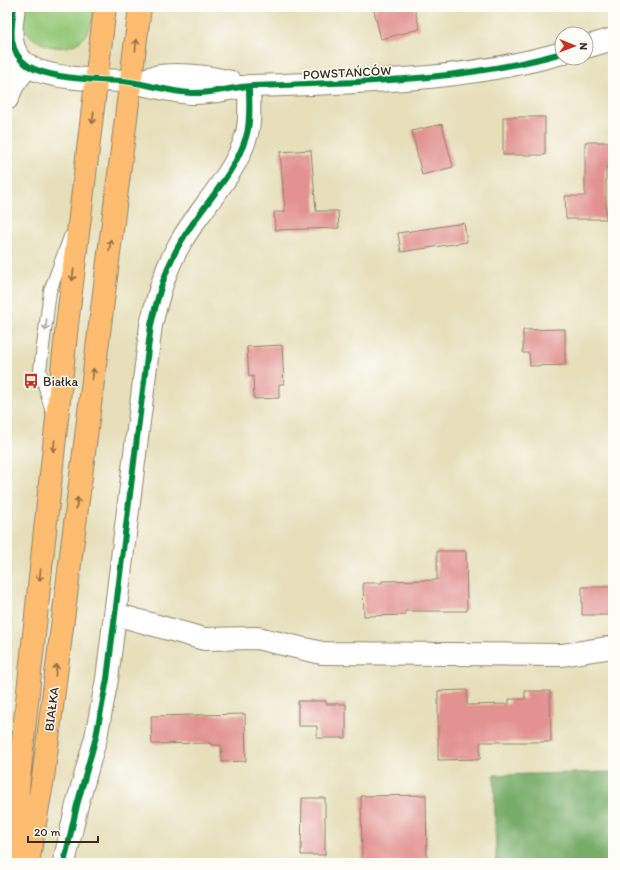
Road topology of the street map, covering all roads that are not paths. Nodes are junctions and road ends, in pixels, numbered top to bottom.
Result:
1 (14, 7) edge
2 (105, 7) edge
3 (140, 7) edge
4 (613, 39) edge
5 (594, 44) edge
6 (554, 55) edge
7 (28, 65) junction
8 (98, 80) junction
9 (131, 82) junction
10 (250, 86) junction
11 (7, 98) edge
12 (115, 614) junction
13 (613, 647) edge
14 (15, 863) edge
15 (28, 863) edge
16 (64, 863) edge

1 - 7 street
2 - 8 highway, BIAŁKA
9 -> 3 highway, BIAŁKA
4 - 5 street
6 - 10 street, POWSTAŃCÓW
7 - 8 street, POWSTAŃCÓW
7 - 11 street
8 - 9 street, POWSTAŃCÓW
8 -> 14 highway, BIAŁKA
9 - 10 street, POWSTAŃCÓW
15 -> 9 highway, BIAŁKA
10 - 12 street
12 - 13 street
12 - 16 street

